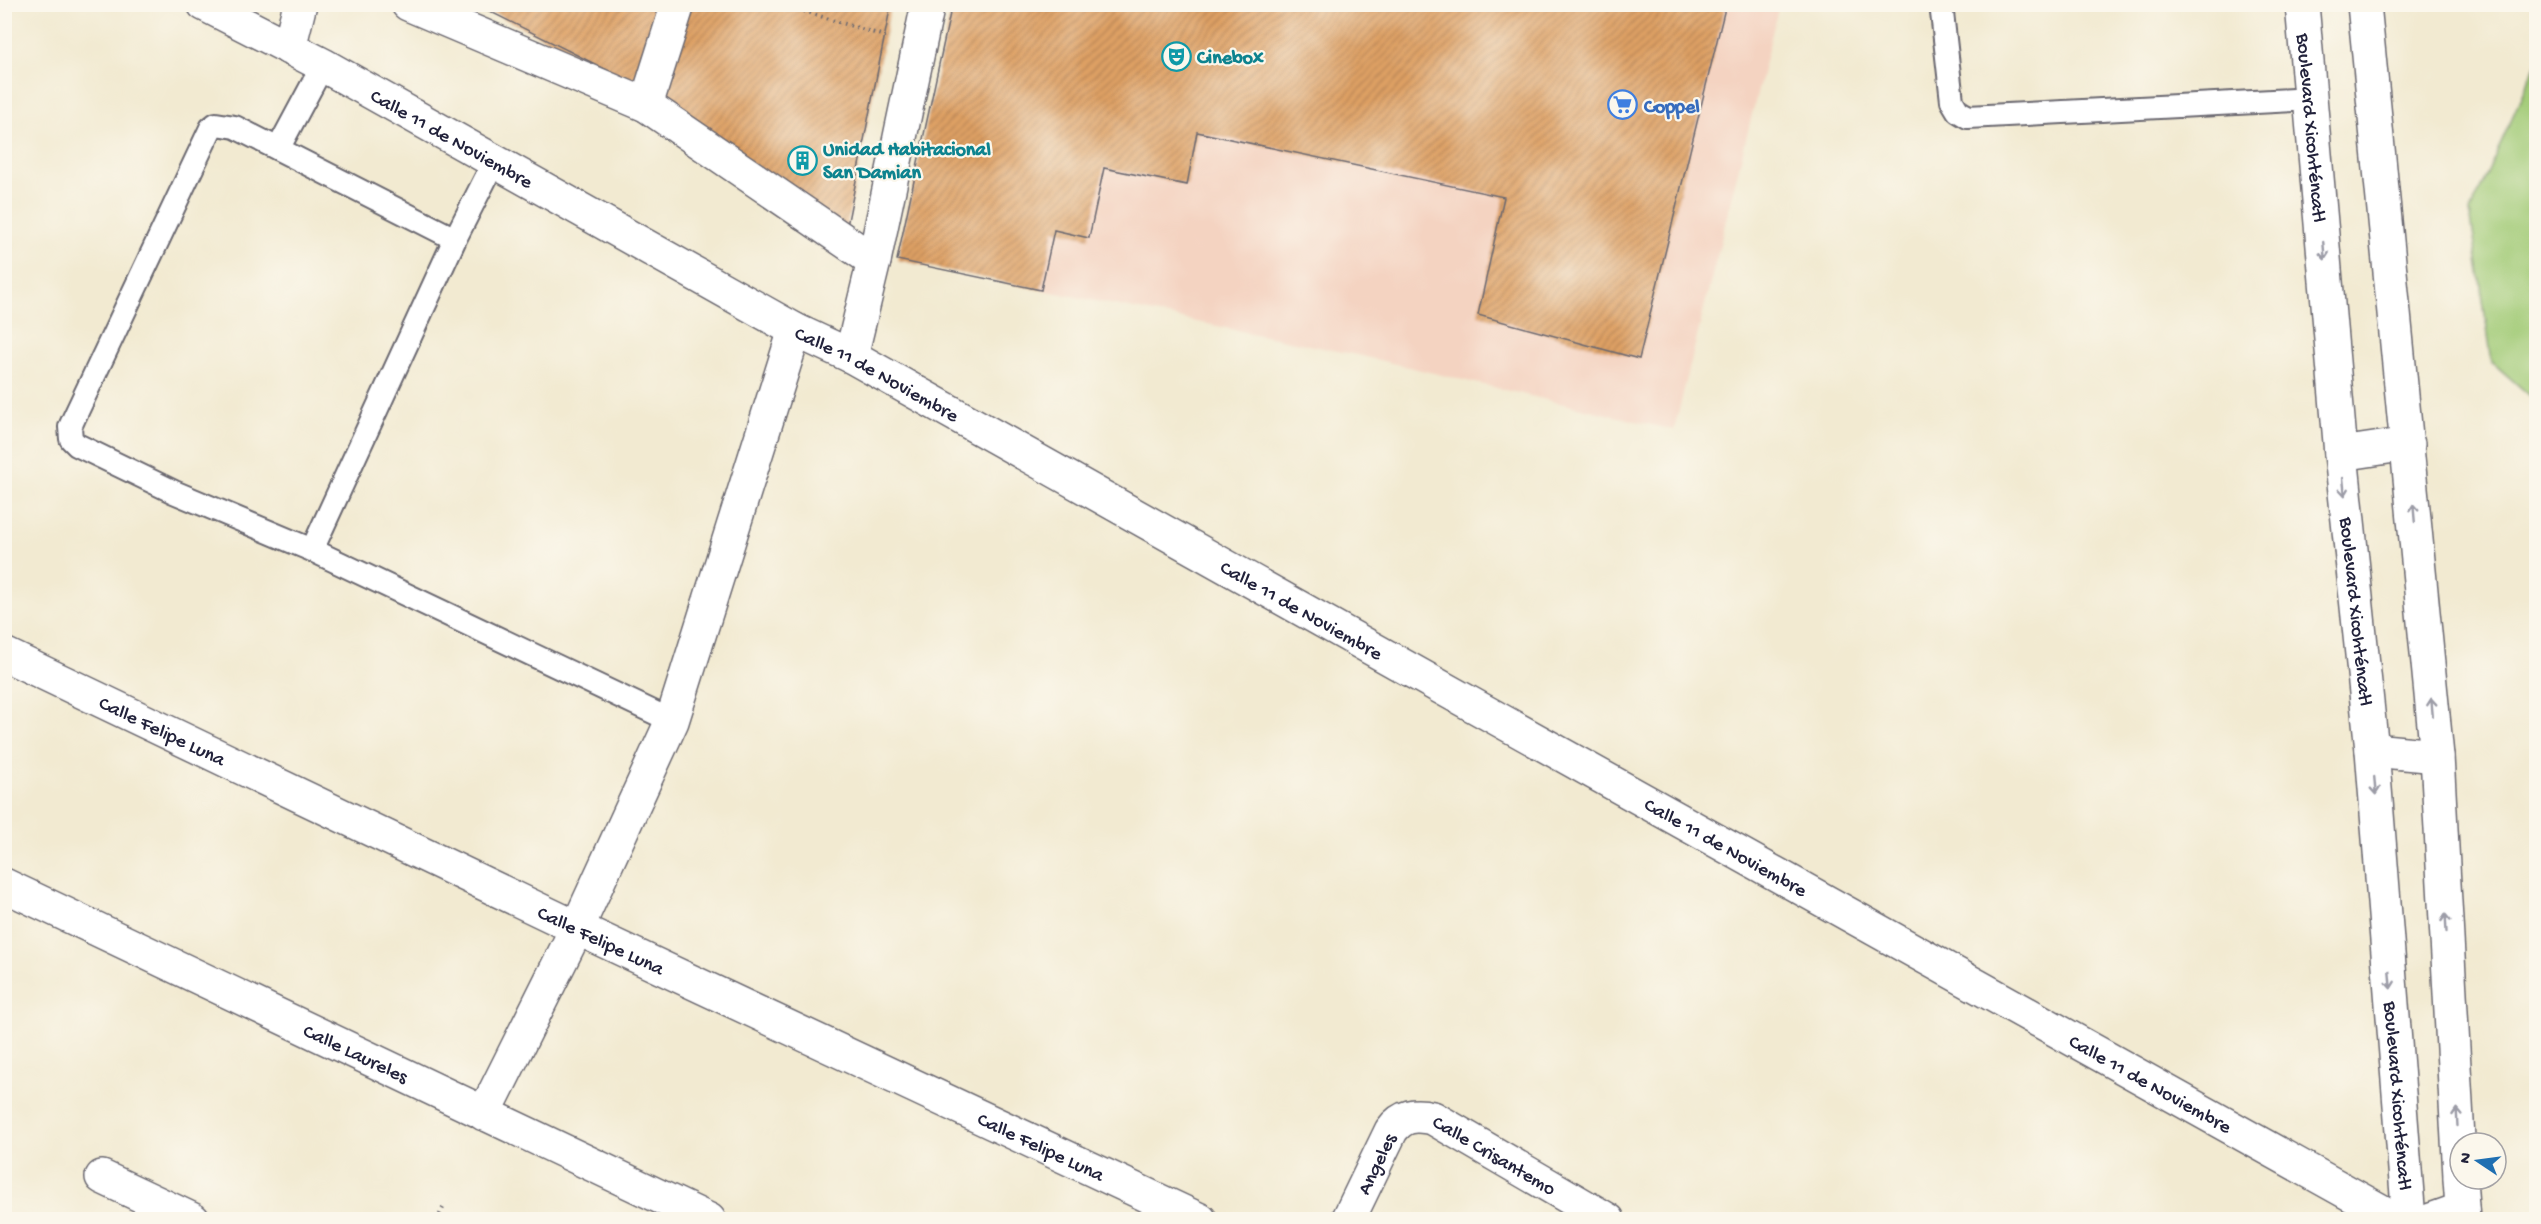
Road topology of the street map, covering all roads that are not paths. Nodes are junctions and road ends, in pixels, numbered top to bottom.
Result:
1 (204, 4) edge
2 (300, 4) edge
3 (408, 4) edge
4 (678, 4) edge
5 (928, 4) edge
6 (1941, 4) edge
7 (2302, 4) edge
8 (2364, 4) edge
9 (289, 48) junction
10 (323, 65) junction
11 (2312, 99) junction
12 (646, 105) junction
13 (278, 149) junction
14 (495, 160) junction
15 (455, 239) junction
16 (874, 261) junction
17 (795, 330) junction
18 (851, 356) junction
19 (2408, 444) junction
20 (2341, 454) junction
21 (312, 550) junction
22 (4, 654) edge
23 (672, 721) junction
24 (2372, 750) junction
25 (2437, 756) junction
26 (4, 885) edge
27 (577, 928) junction
28 (484, 1114) junction
29 (1410, 1116) joint
30 (102, 1177) dead end
31 (2461, 1196) edge
32 (193, 1220) edge
33 (709, 1220) edge
34 (1200, 1220) edge
35 (1348, 1220) edge
36 (1608, 1220) edge
37 (2397, 1220) edge
38 (2409, 1220) edge
39 (2431, 1220) edge

1 - 9 street, Calle 11 de Noviembre
2 - 9 street
3 - 12 street
4 - 12 street
5 - 16 street
6 - 11 lane
7 - 11 street, Boulevard Xicohténcatl
8 - 19 street
9 - 10 street, Calle 11 de Noviembre
10 - 13 lane
10 - 14 street, Calle 11 de Noviembre
11 -> 20 street, Boulevard Xicohténcatl
12 - 16 street
13 - 15 lane
13 - 21 lane
14 - 15 lane
14 - 17 street, Calle 11 de Noviembre
15 - 21 lane
16 - 18 street
17 - 18 street, Calle 11 de Noviembre
17 - 23 street
18 - 37 street, Calle 11 de Noviembre
19 - 20 street
25 -> 19 street
20 -> 24 street, Boulevard Xicohténcatl
21 - 23 lane
22 - 27 street, Calle Felipe Luna
23 - 27 street
24 - 25 street
24 -> 38 street, Boulevard Xicohténcatl
31 -> 25 street
26 - 28 street, Calle Laureles
27 - 28 street
27 - 34 street, Calle Felipe Luna
28 - 33 street, Calle Laureles
29 - 35 street, Angeles
29 - 36 street, Calle Crisantemo
30 - 32 street
31 - 39 street

